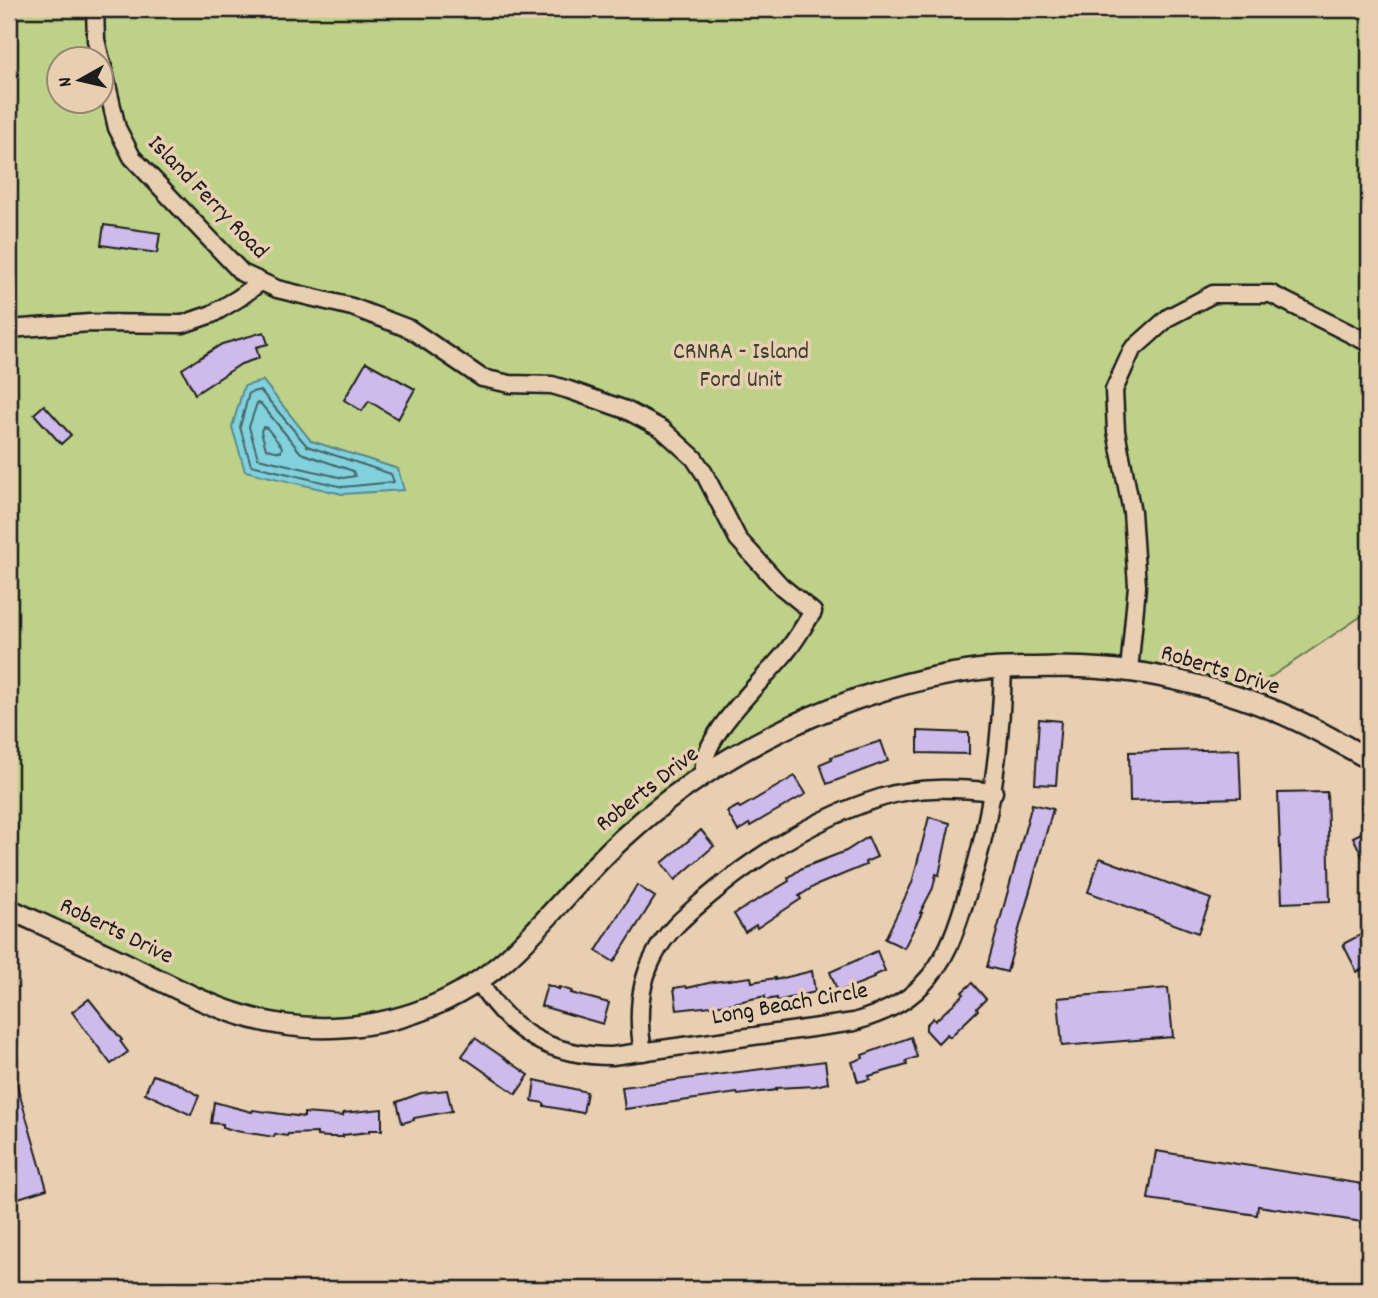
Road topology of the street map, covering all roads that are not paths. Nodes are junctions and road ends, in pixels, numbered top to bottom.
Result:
1 (95, 9) edge
2 (97, 46) edge
3 (114, 116) edge
4 (259, 282) junction
5 (9, 329) edge
6 (1369, 343) edge
7 (1003, 668) junction
8 (1129, 671) junction
9 (1369, 759) edge
10 (704, 775) junction
11 (994, 792) junction
12 (9, 908) edge
13 (479, 982) junction
14 (643, 1052) junction

1 - 2 street, Island Ferry Road
3 - 4 street, Island Ferry Road
4 - 5 street, Island Ferry Road
4 - 10 street, Island Ferry Road
6 - 8 street
7 - 8 street, Roberts Drive
7 - 10 street, Roberts Drive
7 - 11 street, Long Beach Circle
8 - 9 street, Roberts Drive
10 - 13 street, Roberts Drive
11 - 14 street
11 - 14 street, Long Beach Circle
12 - 13 street, Roberts Drive
13 - 14 street, Long Beach Circle

